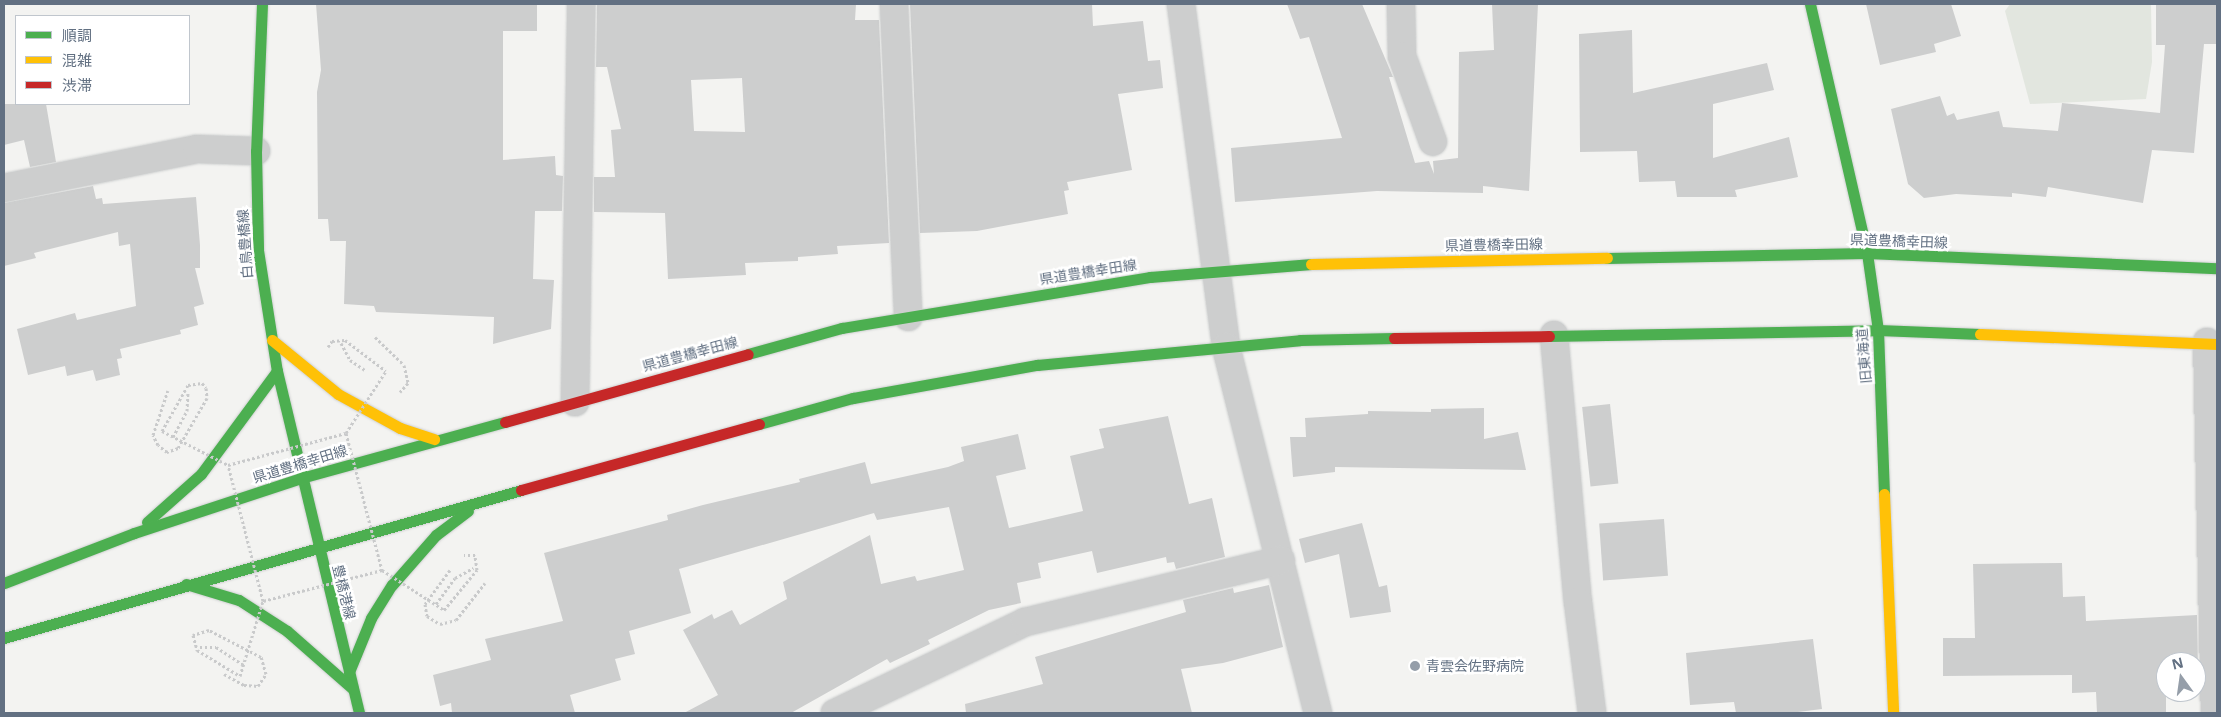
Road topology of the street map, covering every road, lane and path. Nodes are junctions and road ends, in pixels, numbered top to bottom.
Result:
1 (262, 4) edge
2 (581, 4) edge
3 (894, 4) edge
4 (1181, 4) edge
5 (1401, 4) edge
6 (1810, 4) edge
7 (1432, 142) dead end
8 (256, 152) junction
9 (4, 188) edge
10 (1867, 254) junction
11 (2217, 268) edge
12 (1217, 269) junction
13 (908, 317) junction
14 (1878, 330) junction
15 (1554, 335) junction
16 (375, 337) dead end
17 (272, 340) junction
18 (342, 343) dead end
19 (2212, 343) edge
20 (1226, 347) junction
21 (327, 352) dead end
22 (277, 371) junction
23 (380, 380) junction
24 (370, 386) dead end
25 (168, 390) dead end
26 (378, 390) dead end
27 (188, 393) dead end
28 (394, 394) dead end
29 (575, 402) junction
30 (346, 433) junction
31 (172, 437) junction
32 (434, 439) junction
33 (228, 464) junction
34 (301, 478) junction
35 (479, 503) junction
36 (134, 533) junction
37 (317, 547) junction
38 (460, 556) dead end
39 (1281, 560) junction
40 (454, 564) dead end
41 (473, 568) dead end
42 (382, 570) junction
43 (4, 583) edge
44 (485, 583) dead end
45 (185, 584) junction
46 (264, 601) junction
47 (436, 604) junction
48 (4, 638) edge
49 (200, 647) dead end
50 (244, 665) junction
51 (349, 672) junction
52 (224, 674) dead end
53 (353, 689) junction
54 (359, 713) edge
55 (835, 713) edge
56 (1318, 713) edge
57 (1592, 713) edge
58 (1893, 713) edge
59 (2215, 713) edge

1 - 8 main road, 白鳥豊橋線
2 - 29 street
3 - 13 street
4 - 12 street
5 - 7 street
6 - 10 main road, 旧東海道
8 - 9 street
8 - 17 main road, 白鳥豊橋線
10 - 11 main road, 県道豊橋幸田線
10 - 12 main road, 県道豊橋幸田線
10 - 14 main road, 旧東海道
12 - 13 main road, 県道豊橋幸田線
12 - 20 street
13 - 29 main road, 県道豊橋幸田線
14 - 15 main road
14 - 19 main road
14 - 58 main road, 旧東海道
15 - 20 main road
15 - 57 street
16 - 28 path
17 - 22 main road, 白鳥豊橋線
17 - 32 main road
18 - 23 path
19 - 59 street
20 - 35 main road
20 - 39 street
21 - 23 path, bridge
22 - 34 main road, 白鳥豊橋線
22 - 36 main road
23 - 30 path, bridge
24 - 26 path, bridge
25 - 31 path, bridge
27 - 31 path
29 - 32 main road, 県道豊橋幸田線
30 - 33 path, bridge
30 - 42 path, bridge
31 - 33 path, bridge
32 - 34 main road, 県道豊橋幸田線
33 - 46 path, bridge
34 - 36 main road, 県道豊橋幸田線
34 - 37 main road, 豊橋港線
35 - 37 main road
35 - 51 main road
36 - 43 main road, 県道豊橋幸田線
37 - 45 main road
37 - 51 main road, 豊橋港線
38 - 47 path, bridge
39 - 55 street
39 - 56 street
40 - 44 path
41 - 47 path
42 - 46 path, bridge
42 - 47 path, bridge
45 - 48 main road
45 - 53 main road
46 - 50 path, bridge
49 - 50 path
50 - 52 path, bridge
51 - 53 main road, 豊橋港線
53 - 54 main road, 豊橋港線

